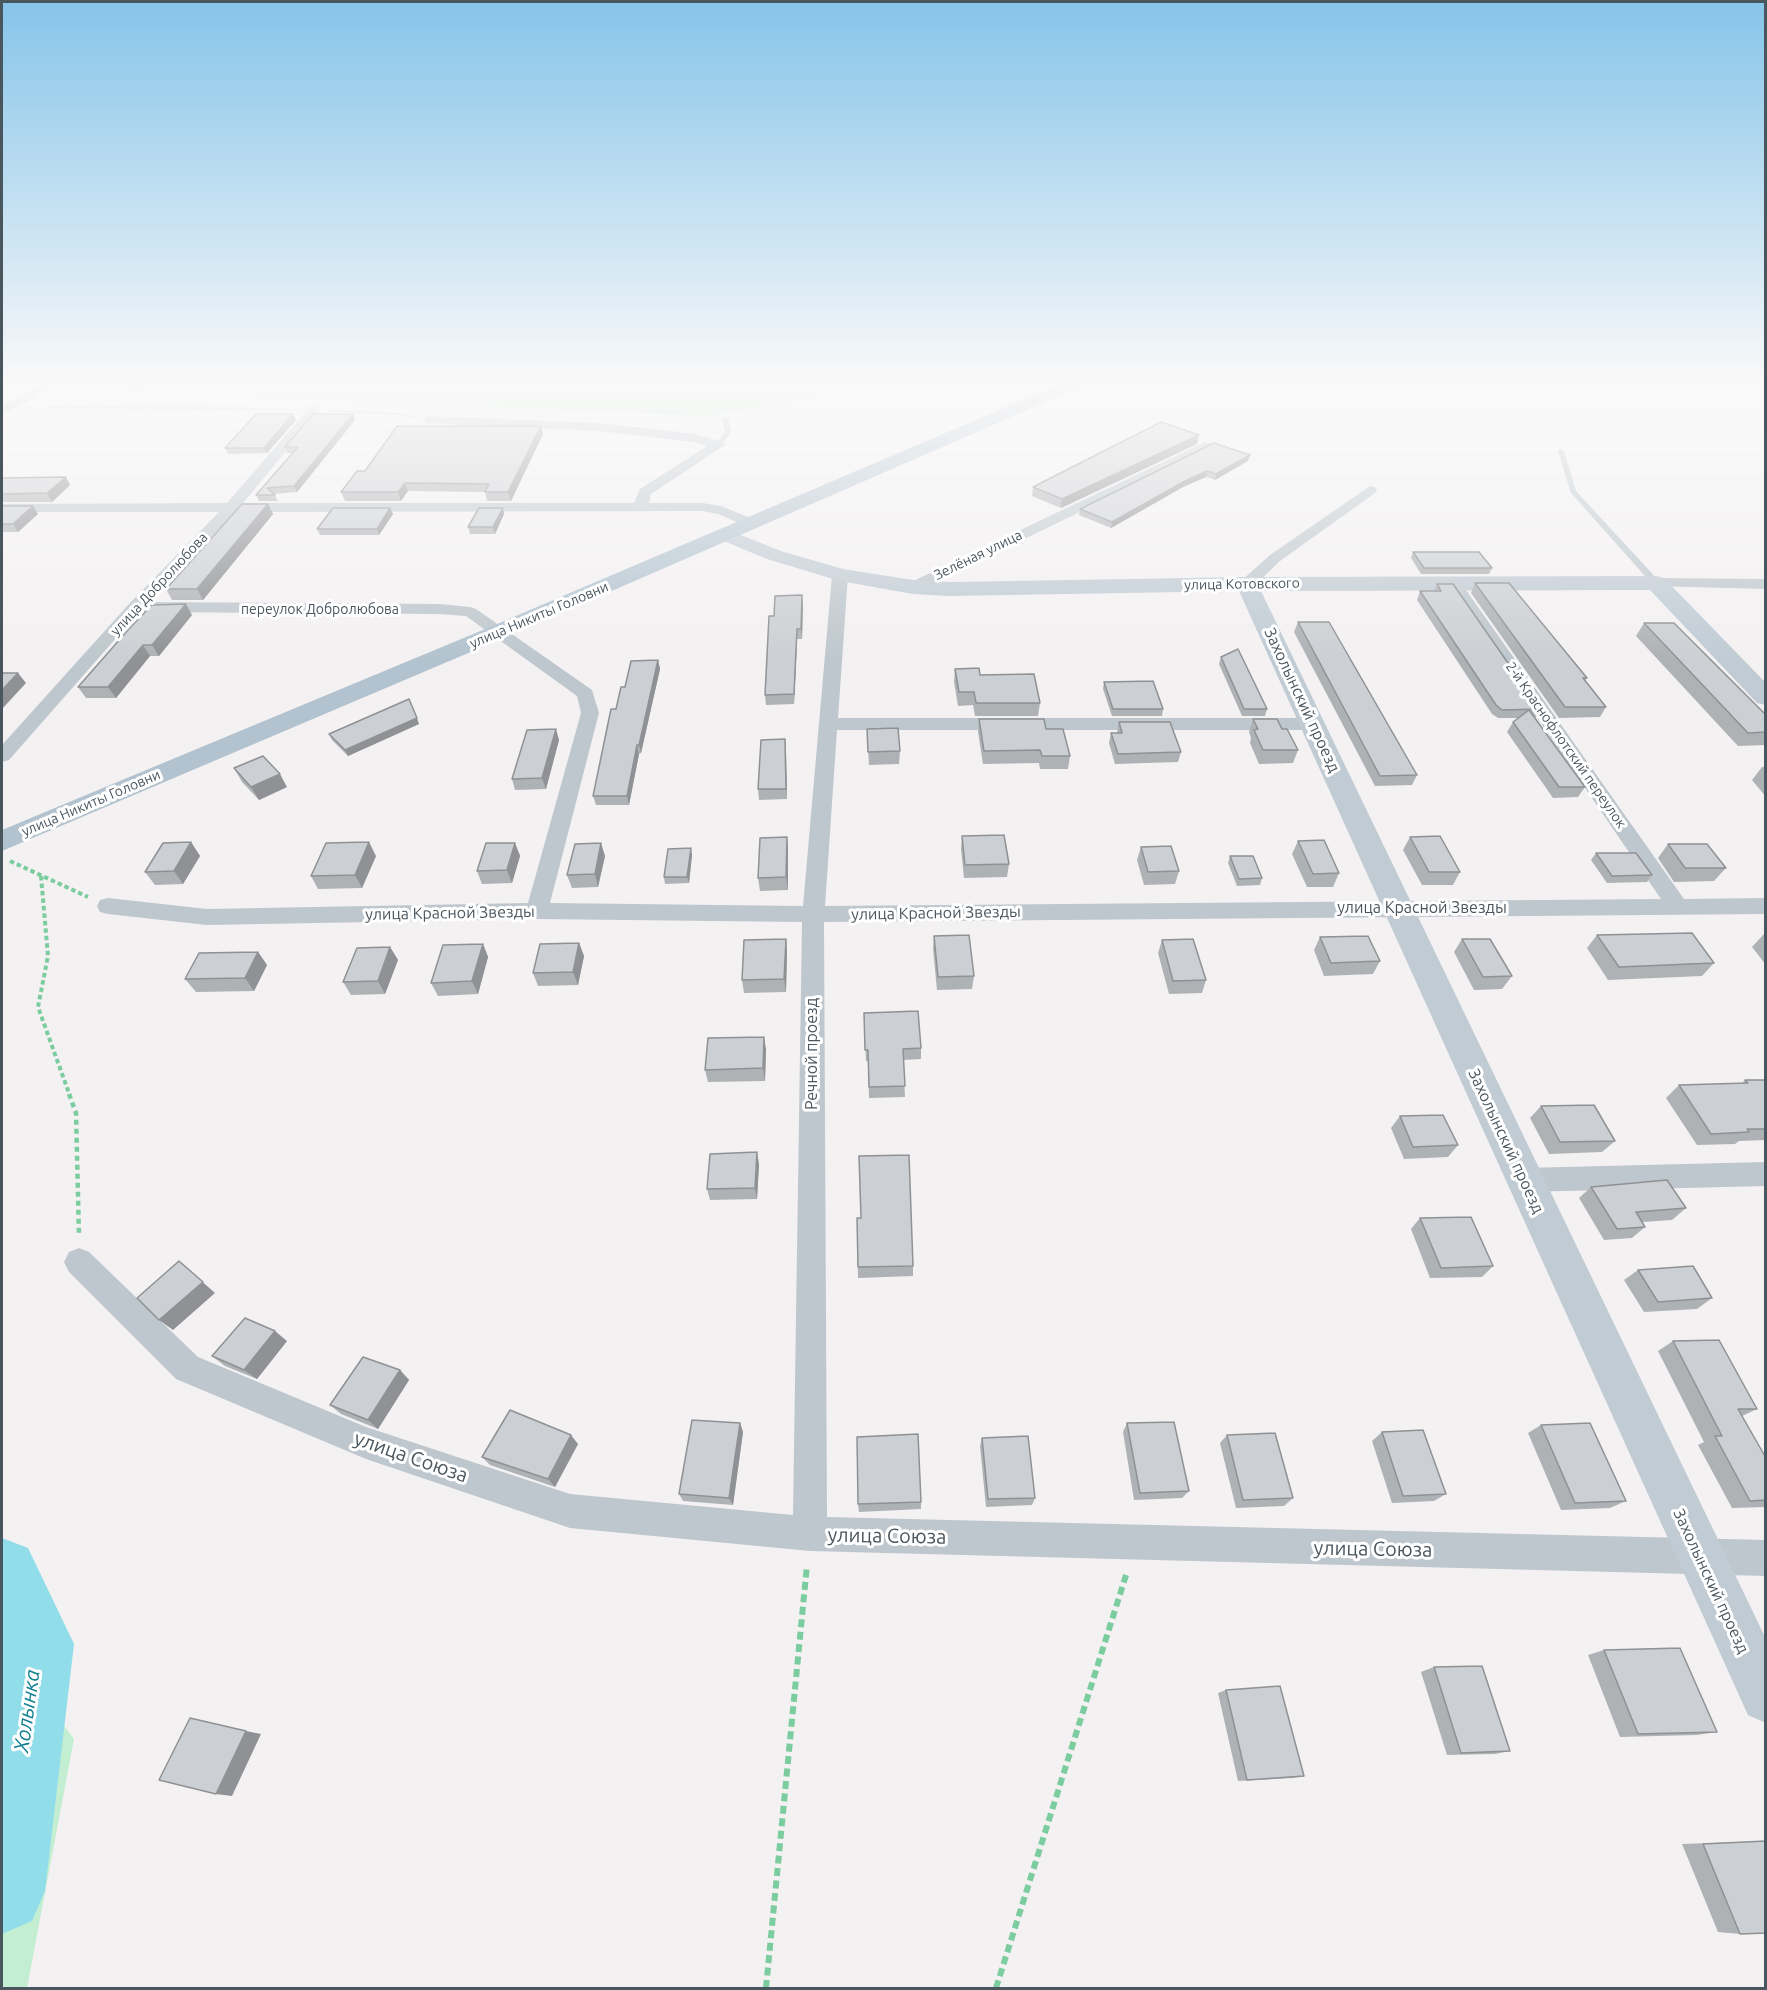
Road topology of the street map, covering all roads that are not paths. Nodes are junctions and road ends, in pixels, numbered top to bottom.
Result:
1 (258, 475) edge
2 (672, 475) edge
3 (865, 475) edge
4 (1145, 475) edge
5 (1569, 475) edge
6 (1370, 489) dead end
7 (231, 507) junction
8 (640, 507) junction
9 (2, 508) edge
10 (753, 524) junction
11 (726, 535) junction
12 (840, 575) junction
13 (1453, 583) junction
14 (1656, 583) junction
15 (1247, 584) junction
16 (1766, 584) edge
17 (913, 587) junction
18 (135, 607) junction
19 (498, 632) junction
20 (1766, 698) edge
21 (828, 724) junction
22 (1313, 724) junction
23 (2, 756) edge
24 (2, 841) edge
25 (108, 906) road end
26 (1766, 906) edge
27 (1678, 907) junction
28 (1400, 908) junction
29 (537, 911) junction
30 (813, 914) junction
31 (1766, 1174) edge
32 (1523, 1180) junction
33 (79, 1262) road end
34 (810, 1534) junction
35 (1699, 1557) junction
36 (1766, 1558) edge
37 (1766, 1697) edge

1 - 7 street, улица Добролюбова
2 - 8 street
3 - 10 main road, улица Никиты Головни
4 - 17 street, Зелёная улица
5 - 14 lane
6 - 15 street
7 - 8 street
7 - 9 street
7 - 18 street, улица Добролюбова
8 - 10 street
10 - 11 main road, улица Никиты Головни
11 - 12 street, улица Котовского
11 - 19 main road, улица Никиты Головни
12 - 17 street, улица Котовского
12 - 21 street, Речной проезд
13 - 14 street, улица Котовского
13 - 15 street, улица Котовского
13 - 27 street, 2-й Краснофлотский переулок
14 - 16 street, улица Котовского
14 - 20 street
15 - 17 street, улица Котовского
15 - 22 street, Захолынский проезд
18 - 19 street, переулок Добролюбова
18 - 23 street, улица Добролюбова
19 - 24 main road, улица Никиты Головни
19 - 29 street, переулок Добролюбова
21 - 22 street
21 - 30 street, Речной проезд
22 - 28 street, Захолынский проезд
25 - 29 street, улица Красной Звезды
26 - 27 street, улица Красной Звезды
27 - 28 street, улица Красной Звезды
28 - 30 street, улица Красной Звезды
28 - 32 street, Захолынский проезд
29 - 30 street, улица Красной Звезды
30 - 34 street, Речной проезд
31 - 32 street
32 - 35 street, Захолынский проезд
33 - 34 street, улица Союза
34 - 35 street, улица Союза
35 - 36 street, улица Союза
35 - 37 street, Захолынский проезд

